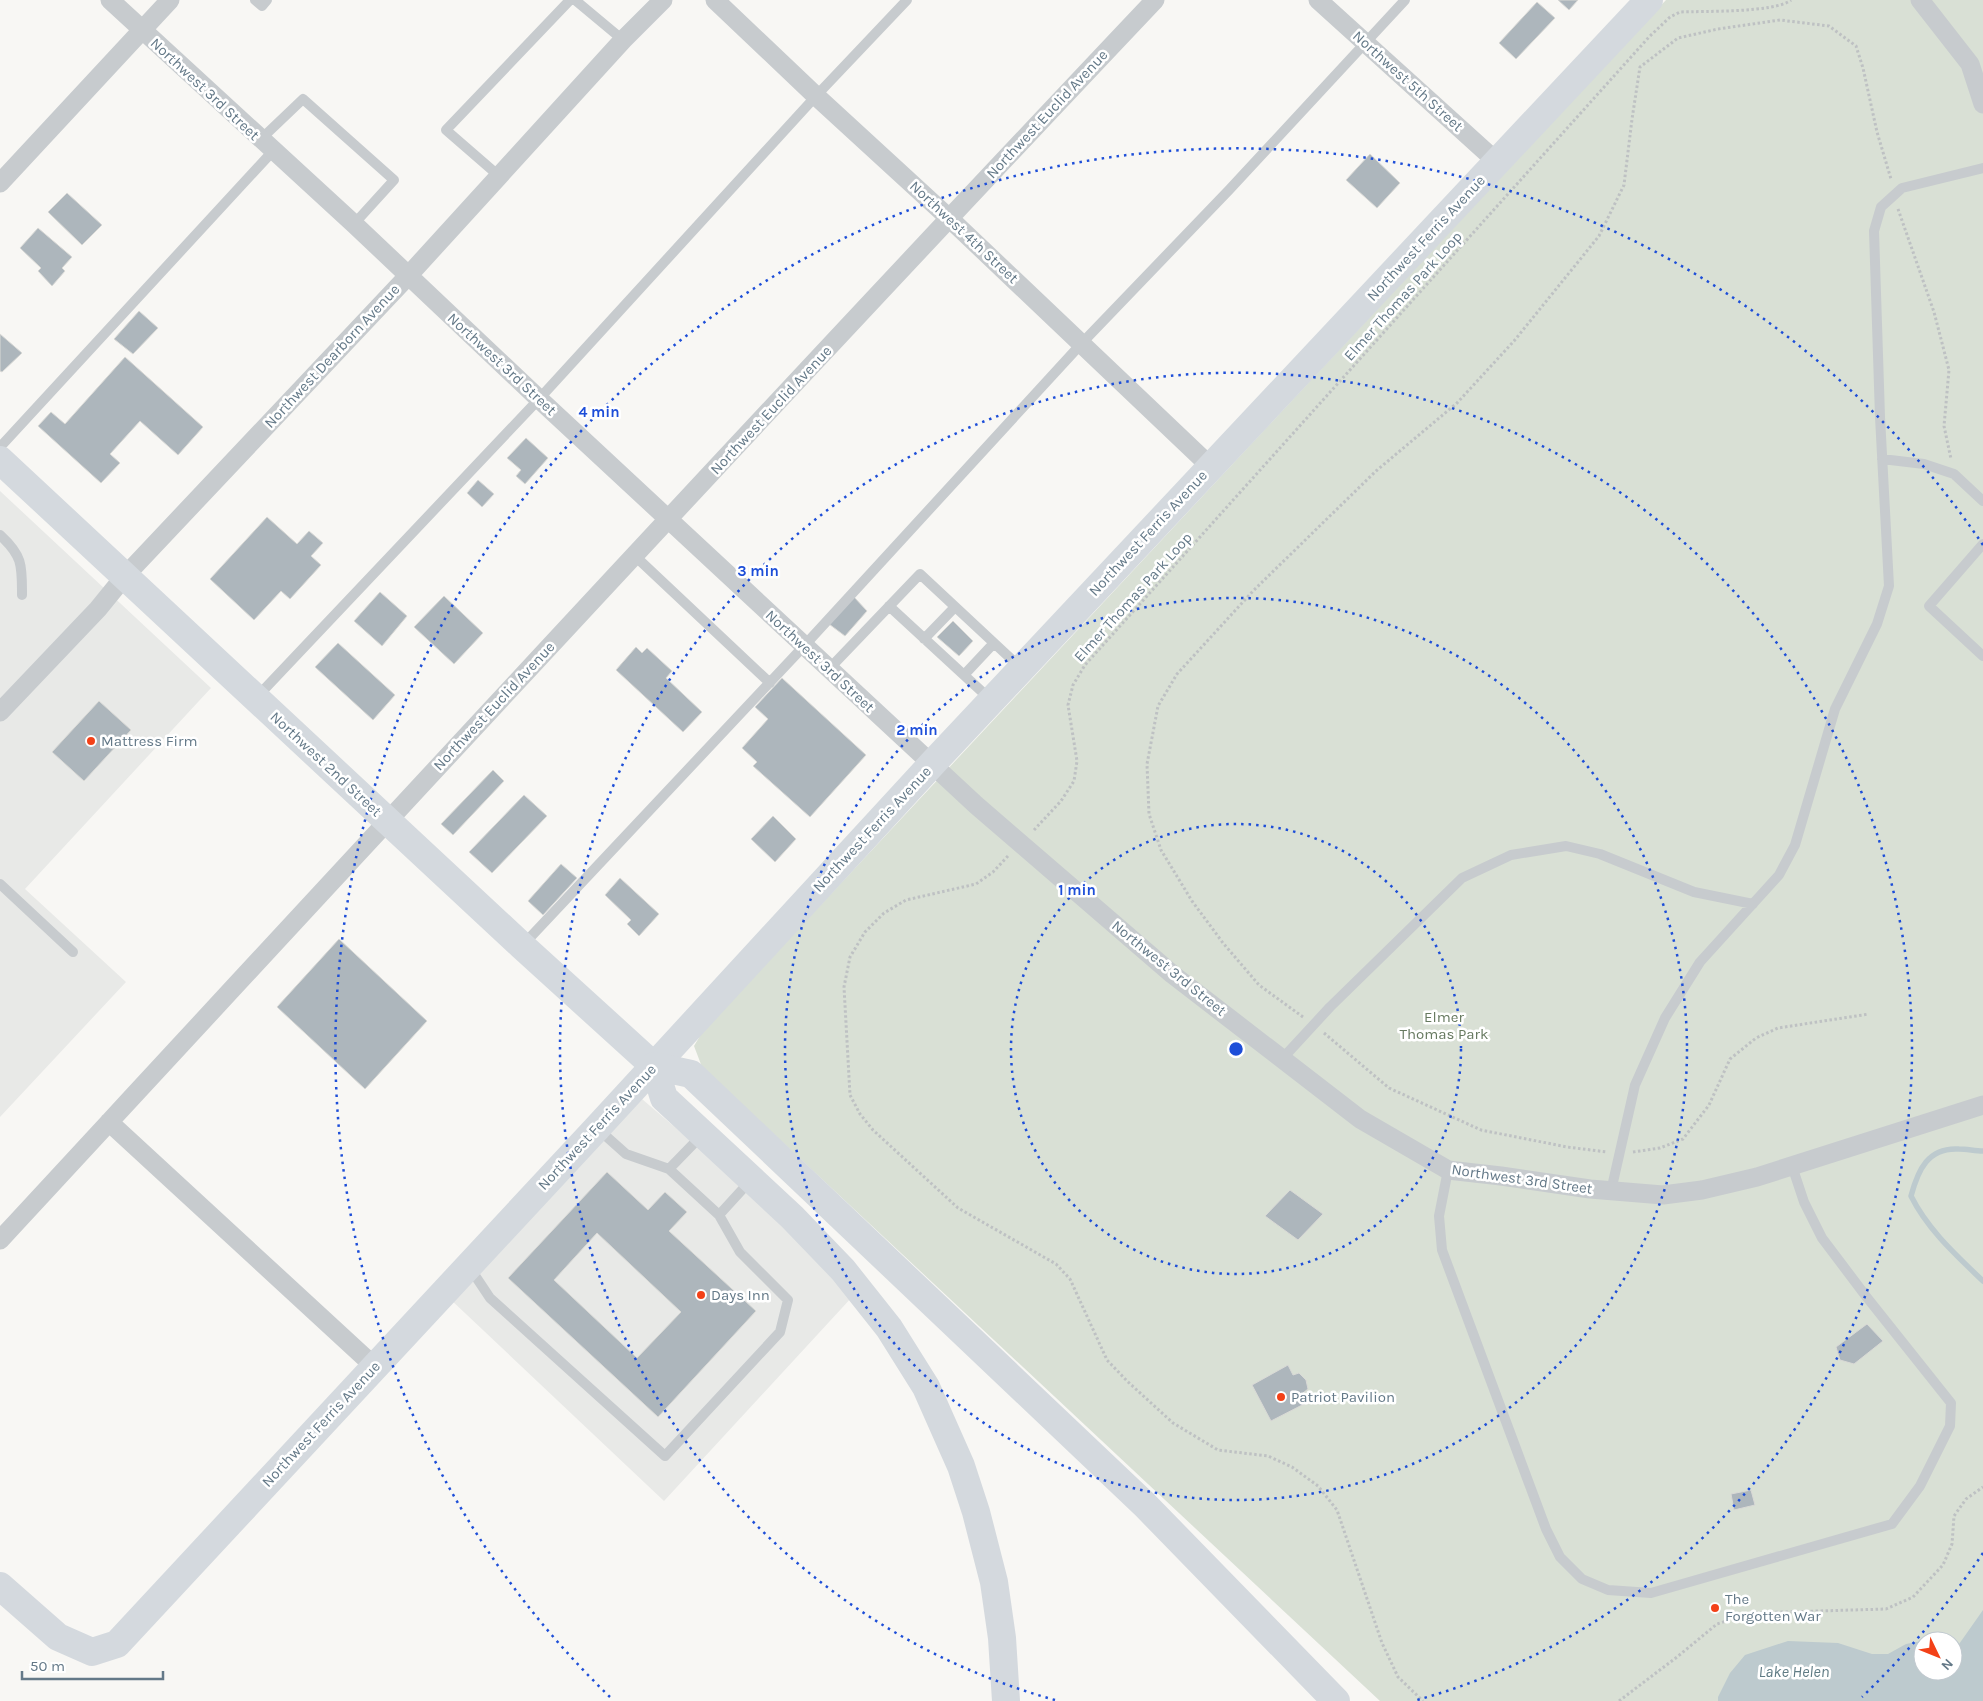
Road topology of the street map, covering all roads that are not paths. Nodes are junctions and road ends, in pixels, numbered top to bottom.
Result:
1 (110, 0) edge
2 (170, 0) edge
3 (255, 0) edge
4 (267, 0) edge
5 (570, 0) edge
6 (575, 0) edge
7 (663, 0) edge
8 (715, 0) edge
9 (907, 0) edge
10 (1155, 0) edge
11 (1318, 0) edge
12 (1404, 0) edge
13 (1649, 0) edge
14 (1920, 0) edge
15 (142, 30) junction
16 (623, 40) junction
17 (1364, 43) junction
18 (816, 96) junction
19 (1983, 104) edge
20 (267, 145) junction
21 (1497, 162) junction
22 (1983, 168) edge
23 (499, 176) junction
24 (0, 183) edge
25 (949, 218) junction
26 (354, 224) junction
27 (408, 276) junction
28 (1082, 343) junction
29 (539, 400) junction
30 (0, 447) edge
31 (1882, 459) junction
32 (0, 460) edge
33 (1210, 466) junction
34 (1983, 501) edge
35 (669, 519) junction
36 (0, 535) edge
37 (1983, 544) edge
38 (634, 556) junction
39 (124, 576) junction
40 (22, 595) dead end
41 (889, 606) junction
42 (955, 607) junction
43 (924, 639) junction
44 (994, 643) junction
45 (804, 646) junction
46 (1983, 656) edge
47 (1021, 668) junction
48 (828, 669) junction
49 (964, 675) junction
50 (770, 682) junction
51 (255, 699) junction
52 (992, 701) junction
53 (0, 712) edge
54 (932, 764) junction
55 (387, 821) junction
56 (0, 884) edge
57 (1753, 904) junction
58 (522, 946) junction
59 (73, 952) dead end
60 (1282, 1059) junction
61 (654, 1066) junction
62 (1983, 1105) edge
63 (109, 1122) junction
64 (597, 1128) junction
65 (702, 1134) junction
66 (1792, 1166) junction
67 (669, 1169) junction
68 (1448, 1170) junction
69 (752, 1180) junction
70 (1611, 1191) junction
71 (719, 1215) junction
72 (0, 1240) edge
73 (468, 1266) junction
74 (375, 1367) junction
75 (0, 1586) edge
76 (1241, 1604) junction
77 (1006, 1701) edge
78 (1314, 1701) edge
79 (1336, 1701) edge

1 - 15 street, Northwest 3rd Street
2 - 15 street
3 - 4 lane
5 - 23 lane
6 - 16 lane
7 - 16 street, Northwest Dearborn Avenue
8 - 18 street, Northwest 4th Street
9 - 18 lane
10 - 25 street, Northwest Euclid Avenue
11 - 17 street, Northwest 5th Street
12 - 17 lane
13 - 21 main road, Northwest Ferris Avenue
14 - 19 street
15 - 20 street, Northwest 3rd Street
15 - 24 street
16 - 23 street, Northwest Dearborn Avenue
17 - 21 street, Northwest 5th Street
17 - 28 lane
18 - 25 street, Northwest 4th Street
18 - 29 lane
20 - 26 street, Northwest 3rd Street
20 - 26 lane
20 - 30 lane
21 - 33 main road, Northwest Ferris Avenue
22 - 31 lane
23 - 27 street, Northwest Dearborn Avenue
25 - 28 street, Northwest 4th Street
25 - 35 street, Northwest Euclid Avenue
26 - 27 street, Northwest 3rd Street
27 - 29 street, Northwest 3rd Street
27 - 39 street, Northwest Dearborn Avenue
28 - 33 street, Northwest 4th Street
28 - 45 lane
29 - 35 street, Northwest 3rd Street
29 - 51 lane
31 - 34 lane
31 - 57 lane
32 - 39 main road, Northwest 2nd Street
33 - 47 main road, Northwest Ferris Avenue
35 - 38 street, Northwest Euclid Avenue
35 - 45 street, Northwest 3rd Street
36 - 40 lane
37 - 46 lane
38 - 50 lane
38 - 55 street, Northwest Euclid Avenue
39 - 51 main road, Northwest 2nd Street
39 - 53 street, Northwest Dearborn Avenue
41 - 42 lane
41 - 43 lane
41 - 48 lane
42 - 43 lane
42 - 44 lane
43 - 49 lane
44 - 47 lane
44 - 49 lane
45 - 48 street, Northwest 3rd Street
45 - 50 lane
47 - 52 main road, Northwest Ferris Avenue
48 - 54 street, Northwest 3rd Street
49 - 52 lane
50 - 58 lane
51 - 55 main road, Northwest 2nd Street
52 - 54 main road, Northwest Ferris Avenue
54 - 60 street, Northwest 3rd Street
54 - 61 main road, Northwest Ferris Avenue
55 - 58 main road, Northwest 2nd Street
55 - 63 street, Northwest Euclid Avenue
56 - 59 lane
57 - 60 lane
57 - 70 lane
58 - 61 main road, Northwest 2nd Street
60 - 68 street, Northwest 3rd Street
61 - 64 main road, Northwest Ferris Avenue
61 - 65 main road
61 - 76 main road
62 - 66 street, Northwest 3rd Street
63 - 72 street, Northwest Euclid Avenue
63 - 74 street
64 - 67 lane
64 - 73 main road, Northwest Ferris Avenue
65 - 67 lane
65 - 69 main road
66 - 68 lane
66 - 70 street, Northwest 3rd Street
67 - 71 lane
68 - 70 street, Northwest 3rd Street
69 - 71 lane
69 - 77 main road
71 - 73 lane
73 - 74 main road, Northwest Ferris Avenue
74 - 75 main road, Northwest Ferris Avenue
76 - 78 main road
76 - 79 main road

